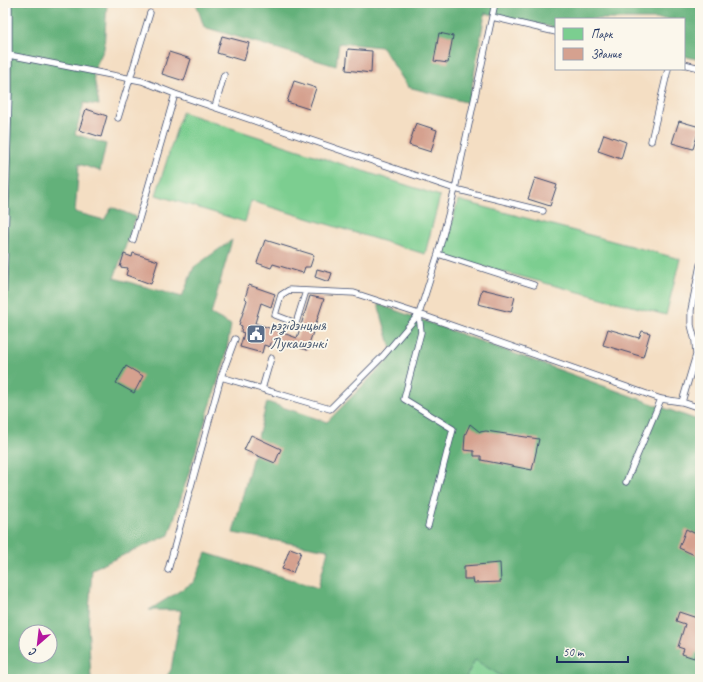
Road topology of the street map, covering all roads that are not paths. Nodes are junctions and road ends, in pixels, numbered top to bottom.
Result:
1 (9, 3) edge
2 (495, 3) edge
3 (150, 13) dead end
4 (492, 17) junction
5 (555, 32) edge
6 (3, 52) edge
7 (9, 55) junction
8 (685, 64) edge
9 (700, 68) edge
10 (668, 70) edge
11 (224, 75) dead end
12 (130, 79) junction
13 (3, 89) edge
14 (9, 93) junction
15 (175, 94) junction
16 (215, 107) junction
17 (118, 118) dead end
18 (651, 142) dead end
19 (455, 189) junction
20 (544, 212) dead end
21 (133, 240) dead end
22 (438, 254) junction
23 (700, 265) edge
24 (534, 285) dead end
25 (306, 291) junction
26 (419, 314) junction
27 (3, 322) edge
28 (235, 338) dead end
29 (271, 358) dead end
30 (221, 377) junction
31 (262, 389) junction
32 (661, 399) junction
33 (682, 402) junction
34 (700, 408) edge
35 (626, 482) dead end
36 (428, 526) dead end
37 (168, 570) dead end

1 - 7 lane
2 - 4 lane
3 - 12 lane
4 - 5 lane
4 - 19 lane
6 - 7 lane
7 - 12 lane
7 - 14 lane
8 - 9 lane
10 - 18 lane
11 - 16 lane
12 - 15 lane
12 - 17 lane
13 - 14 lane
14 - 27 lane
15 - 16 lane
15 - 21 lane
16 - 19 lane
19 - 20 lane
19 - 22 lane
22 - 24 lane
22 - 26 lane
23 - 33 lane
25 - 25 lane
25 - 26 lane
26 - 31 lane
26 - 32 lane
26 - 36 lane
28 - 30 lane
29 - 31 lane
30 - 31 lane
30 - 37 lane
32 - 33 lane
32 - 35 lane
33 - 34 lane

